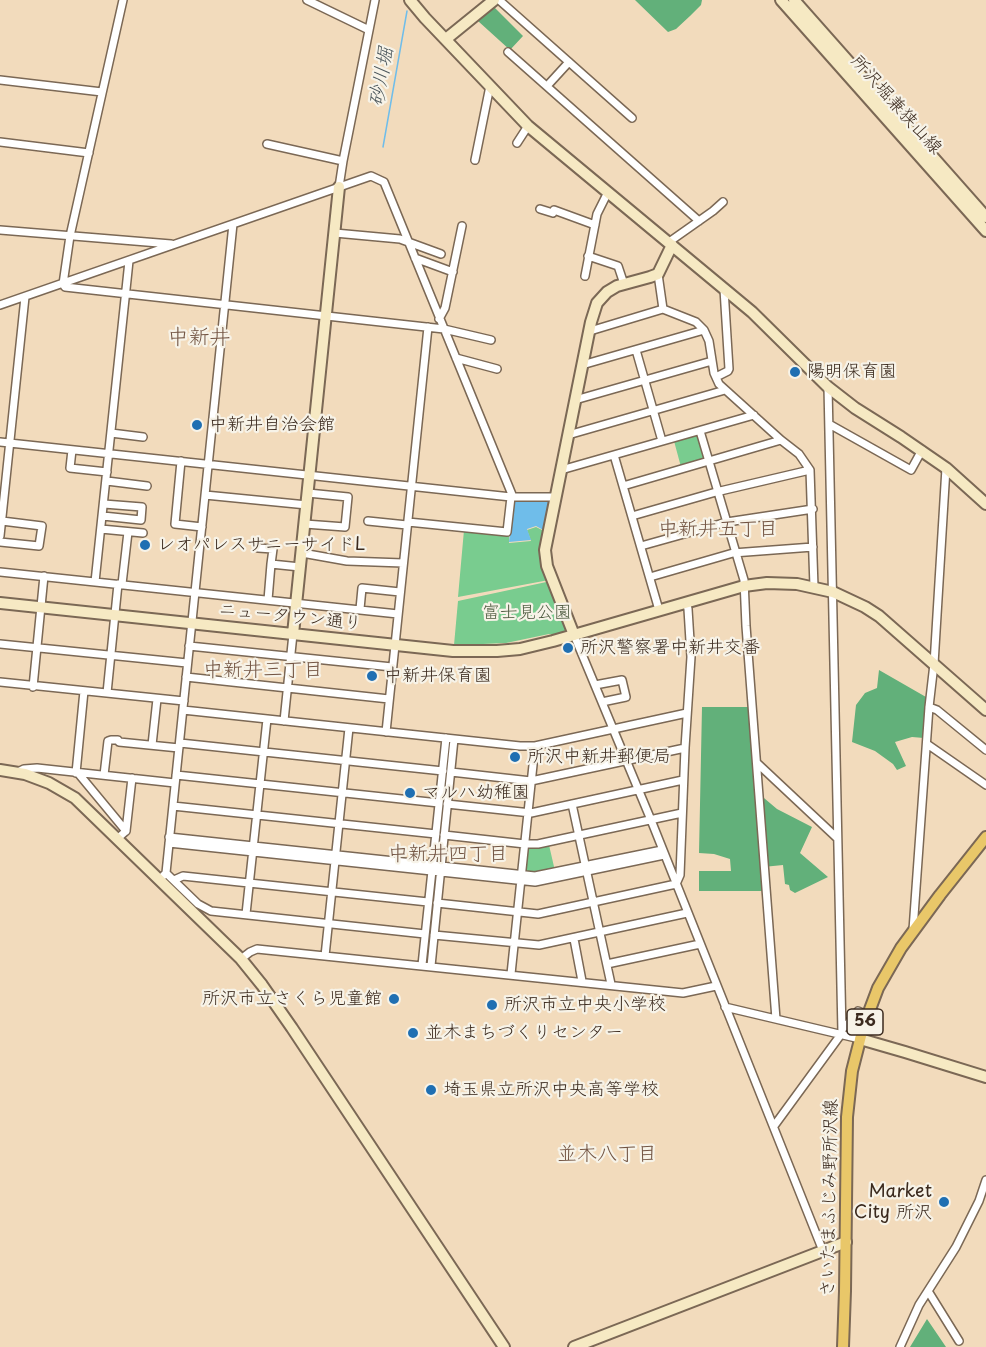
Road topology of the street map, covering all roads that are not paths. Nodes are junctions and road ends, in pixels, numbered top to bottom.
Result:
1 (123, 0) edge
2 (307, 0) edge
3 (375, 0) edge
4 (410, 0) edge
5 (494, 0) edge
6 (499, 0) edge
7 (781, 0) edge
8 (794, 0) edge
9 (369, 30) junction
10 (446, 39) junction
11 (508, 52) dead end
12 (569, 62) junction
13 (0, 80) edge
14 (490, 86) junction
15 (547, 86) junction
16 (102, 92) junction
17 (632, 118) dead end
18 (528, 126) junction
19 (0, 142) edge
20 (517, 143) dead end
21 (267, 144) dead end
22 (89, 153) junction
23 (475, 160) dead end
24 (343, 161) junction
25 (339, 187) junction
26 (608, 192) junction
27 (723, 202) dead end
28 (540, 209) dead end
29 (985, 214) edge
30 (699, 221) junction
31 (233, 224) junction
32 (595, 225) junction
33 (462, 226) dead end
34 (0, 230) edge
35 (986, 231) edge
36 (335, 233) junction
37 (70, 236) junction
38 (407, 241) junction
39 (176, 244) junction
40 (670, 244) junction
41 (441, 254) dead end
42 (588, 256) junction
43 (415, 258) junction
44 (129, 261) junction
45 (453, 272) junction
46 (658, 274) junction
47 (585, 276) dead end
48 (63, 284) junction
49 (624, 285) junction
50 (724, 288) junction
51 (126, 294) junction
52 (25, 297) junction
53 (0, 305) edge
54 (225, 305) junction
55 (663, 309) junction
56 (327, 316) junction
57 (439, 319) junction
58 (428, 327) junction
59 (444, 329) junction
60 (704, 330) junction
61 (590, 331) junction
62 (491, 340) dead end
63 (636, 350) junction
64 (456, 358) junction
65 (712, 361) junction
66 (582, 365) junction
67 (497, 369) dead end
68 (716, 377) junction
69 (645, 380) junction
70 (828, 387) junction
71 (724, 390) junction
72 (575, 400) junction
73 (653, 411) junction
74 (754, 415) junction
75 (829, 424) junction
76 (700, 431) junction
77 (111, 433) junction
78 (568, 435) junction
79 (143, 437) dead end
80 (781, 440) junction
81 (662, 441) junction
82 (0, 442) edge
83 (10, 443) junction
84 (72, 450) junction
85 (922, 450) junction
86 (109, 454) junction
87 (615, 455) junction
88 (181, 461) junction
89 (710, 461) junction
90 (208, 464) junction
91 (946, 468) junction
92 (561, 470) junction
93 (810, 471) junction
94 (107, 472) junction
95 (310, 475) junction
96 (107, 481) junction
97 (411, 485) junction
98 (147, 486) dead end
99 (623, 486) junction
100 (718, 492) junction
101 (308, 493) junction
102 (205, 495) junction
103 (512, 497) junction
104 (555, 497) junction
105 (104, 504) junction
106 (986, 504) edge
107 (307, 506) junction
108 (813, 509) junction
109 (103, 516) junction
110 (632, 516) junction
111 (2, 517) edge
112 (368, 521) dead end
113 (727, 522) junction
114 (408, 523) junction
115 (305, 524) junction
116 (202, 527) junction
117 (101, 529) junction
118 (128, 531) junction
119 (144, 533) dead end
120 (0, 536) edge
121 (0, 542) edge
122 (641, 546) junction
123 (813, 547) junction
124 (258, 548) dead end
125 (302, 553) junction
126 (736, 553) junction
127 (403, 563) junction
128 (272, 564) junction
129 (300, 567) junction
130 (0, 572) edge
131 (44, 576) junction
132 (650, 577) junction
133 (95, 582) junction
134 (120, 584) junction
135 (744, 586) junction
136 (814, 587) junction
137 (195, 592) junction
138 (400, 592) junction
139 (833, 592) junction
140 (268, 600) junction
141 (686, 602) junction
142 (0, 603) edge
143 (297, 603) junction
144 (41, 608) junction
145 (360, 609) junction
146 (659, 610) junction
147 (398, 614) junction
148 (116, 616) junction
149 (192, 624) junction
150 (293, 634) junction
151 (574, 635) junction
152 (0, 644) edge
153 (395, 645) junction
154 (189, 646) junction
155 (38, 648) junction
156 (111, 656) junction
157 (291, 656) junction
158 (187, 663) junction
159 (934, 664) junction
160 (392, 668) junction
161 (186, 677) junction
162 (0, 682) edge
163 (595, 685) junction
164 (33, 687) junction
165 (288, 689) junction
166 (84, 691) junction
167 (107, 693) junction
168 (157, 699) junction
169 (389, 699) junction
170 (184, 701) junction
171 (602, 702) junction
172 (929, 707) junction
173 (183, 710) junction
174 (986, 710) edge
175 (687, 713) junction
176 (267, 719) junction
177 (284, 721) junction
178 (349, 728) junction
179 (613, 729) junction
180 (386, 732) junction
181 (450, 739) junction
182 (927, 744) junction
183 (152, 745) junction
184 (179, 745) junction
185 (535, 746) junction
186 (685, 748) junction
187 (986, 750) edge
188 (264, 753) junction
189 (626, 760) junction
190 (345, 761) junction
191 (757, 763) junction
192 (0, 770) edge
193 (442, 771) junction
194 (451, 771) junction
195 (17, 772) junction
196 (77, 773) junction
197 (104, 775) junction
198 (132, 778) junction
199 (176, 779) junction
200 (684, 780) junction
201 (531, 781) junction
202 (260, 784) junction
203 (986, 785) edge
204 (638, 790) junction
205 (342, 792) junction
206 (443, 803) junction
207 (572, 804) junction
208 (173, 806) junction
209 (528, 812) junction
210 (682, 813) junction
211 (256, 815) junction
212 (651, 820) junction
213 (339, 824) junction
214 (126, 831) junction
215 (436, 834) junction
216 (444, 835) junction
217 (579, 835) junction
218 (986, 837) edge
219 (837, 838) junction
220 (117, 839) junction
221 (169, 840) junction
222 (525, 844) junction
223 (253, 849) junction
224 (663, 852) junction
225 (335, 858) junction
226 (436, 869) junction
227 (587, 869) junction
228 (163, 876) junction
229 (521, 877) junction
230 (174, 880) junction
231 (250, 883) junction
232 (676, 884) junction
233 (331, 892) junction
234 (429, 902) junction
235 (594, 902) junction
236 (437, 903) junction
237 (518, 912) junction
238 (246, 914) junction
239 (687, 914) junction
240 (328, 923) junction
241 (914, 930) junction
242 (600, 933) junction
243 (425, 934) junction
244 (434, 935) junction
245 (574, 939) junction
246 (514, 943) junction
247 (700, 944) junction
248 (325, 956) junction
249 (241, 959) junction
250 (607, 964) junction
251 (422, 965) junction
252 (431, 966) junction
253 (511, 974) junction
254 (582, 981) junction
255 (611, 984) junction
256 (716, 986) junction
257 (725, 1007) junction
258 (867, 1015) junction
259 (776, 1019) junction
260 (841, 1032) junction
261 (860, 1039) junction
262 (986, 1077) edge
263 (774, 1126) junction
264 (986, 1180) edge
265 (846, 1242) junction
266 (824, 1251) junction
267 (928, 1291) junction
268 (959, 1341) dead end
269 (504, 1347) edge
270 (574, 1347) edge
271 (843, 1347) edge
272 (900, 1347) edge

1 - 16 street
2 - 9 street
3 - 9 street
4 - 10 street
5 - 10 street
6 - 12 street
7 - 35 street, 所沢堀兼狭山線
8 - 29 street, 所沢堀兼狭山線
9 - 24 street
10 - 14 street
11 - 15 street
12 - 15 street
12 - 17 street
13 - 16 street
14 - 18 street
14 - 23 street
15 - 30 street
16 - 22 street
18 - 20 street
18 - 26 street
19 - 22 street
21 - 24 street
22 - 37 street
24 - 25 street
25 - 31 street
25 - 36 street
25 - 38 street
26 - 32 street
26 - 40 street
27 - 30 street
28 - 32 street
30 - 40 street
31 - 39 street
31 - 54 street
32 - 42 street
33 - 45 street
34 - 37 street
36 - 38 street
36 - 56 street
37 - 39 street
37 - 48 street
38 - 41 street
38 - 43 street
39 - 44 street
40 - 46 street
40 - 50 street
42 - 47 street
42 - 49 street
43 - 45 street
43 - 57 street
44 - 48 street
44 - 51 street
45 - 57 street
46 - 49 street
46 - 55 street
48 - 51 street
48 - 52 street
49 - 61 street
50 - 68 street
50 - 70 street
51 - 54 street
51 - 77 street
52 - 53 street
52 - 83 street
54 - 56 street
54 - 90 street
55 - 60 street
55 - 61 street
56 - 58 street
56 - 95 street
57 - 59 street
58 - 59 street
58 - 97 street
59 - 62 street
59 - 64 street
60 - 63 street
60 - 65 street
61 - 66 street
63 - 66 street
63 - 69 street
64 - 67 street
64 - 103 street
65 - 68 street
65 - 69 street
66 - 72 street
68 - 71 street
69 - 72 street
69 - 73 street
70 - 75 street
70 - 85 street
71 - 73 street
71 - 74 street
72 - 78 street
73 - 78 street
73 - 81 street
74 - 76 street
74 - 80 street
75 - 85 street
75 - 139 street
76 - 81 street
76 - 89 street
77 - 79 street
77 - 86 street
78 - 92 street
80 - 89 street
80 - 93 street
81 - 87 street
82 - 83 street
83 - 84 street
83 - 111 street
84 - 86 street
84 - 94 street
85 - 91 street
86 - 88 street
86 - 94 street
87 - 92 street
87 - 99 street
88 - 90 street
88 - 116 street
89 - 99 street
89 - 100 street
90 - 95 street
90 - 102 street
91 - 106 street
91 - 159 street
92 - 104 street
93 - 100 street
93 - 108 street
94 - 96 street
95 - 97 street
95 - 101 street
96 - 98 street
96 - 105 street
97 - 103 street
97 - 114 street
99 - 110 street
100 - 110 street
100 - 113 street
101 - 107 street
101 - 115 street
102 - 107 street
102 - 116 street
103 - 104 street
103 - 114 street
104 - 151 street
105 - 109 street
105 - 109 street
107 - 115 street
108 - 113 street
108 - 123 street
109 - 117 street
110 - 122 street
111 - 120 street
111 - 121 street
112 - 114 street
113 - 122 street
113 - 126 street
114 - 127 street
115 - 125 street
116 - 137 street
117 - 118 street
117 - 133 street
118 - 119 street
118 - 134 street
122 - 132 street
123 - 126 street
123 - 136 street
124 - 128 street
125 - 127 street
125 - 129 street
126 - 132 street
126 - 135 street
127 - 138 street
128 - 129 street
128 - 140 street
129 - 143 street
130 - 131 street
131 - 133 street
131 - 144 street
132 - 146 street
133 - 134 street
134 - 137 street
134 - 148 street
135 - 136 street, ニュータウン通り
135 - 141 street, ニュータウン通り
135 - 191 street
136 - 139 street, ニュータウン通り
137 - 140 street
137 - 149 street
138 - 145 street
138 - 147 street
139 - 159 street, ニュータウン通り
139 - 219 street
140 - 143 street
141 - 146 street, ニュータウン通り
141 - 175 street
142 - 144 street, ニュータウン通り
143 - 145 street
143 - 150 street
144 - 148 street, ニュータウン通り
144 - 155 street
145 - 147 street
146 - 151 street, ニュータウン通り
147 - 153 street
148 - 149 street, ニュータウン通り
148 - 156 street
149 - 150 street, ニュータウン通り
149 - 154 street
150 - 153 street, ニュータウン通り
150 - 157 street
151 - 153 street, ニュータウン通り
151 - 163 street
152 - 155 street
153 - 160 street
154 - 157 street
154 - 158 street
155 - 156 street
155 - 164 street
156 - 158 street
156 - 167 street
157 - 160 street
157 - 165 street
158 - 161 street
159 - 172 street
159 - 174 street, ニュータウン通り
160 - 169 street
161 - 165 street
161 - 170 street
162 - 164 street
163 - 171 street
163 - 171 street
164 - 166 street
165 - 169 street
165 - 177 street
166 - 167 street
166 - 196 street
167 - 168 street
168 - 170 street
168 - 183 street
169 - 180 street
170 - 173 street
171 - 179 street
172 - 182 street
172 - 187 street
173 - 176 street
173 - 184 street
175 - 179 street
175 - 186 street
176 - 177 street
176 - 188 street
177 - 178 street
178 - 180 street
178 - 190 street
179 - 185 street
179 - 189 street
180 - 181 street
181 - 185 street
181 - 193 street
181 - 194 street
182 - 203 street
182 - 241 street
183 - 184 street
183 - 197 street
184 - 188 street
184 - 199 street
185 - 201 street
186 - 189 street
186 - 200 street
188 - 190 street
188 - 202 street
189 - 201 street
189 - 204 street
190 - 193 street
190 - 205 street
191 - 219 street
191 - 259 street
192 - 195 street
193 - 206 street
194 - 201 street
194 - 206 street
195 - 196 street
195 - 220 street
196 - 197 street
196 - 214 street
197 - 198 street
198 - 199 street
198 - 214 street
199 - 202 street
199 - 208 street
200 - 204 street
200 - 210 street
201 - 209 street
202 - 205 street
202 - 211 street
204 - 207 street
204 - 212 street
205 - 206 street
205 - 213 street
206 - 209 street
206 - 215 street
206 - 216 street
207 - 209 street
207 - 217 street
208 - 211 street
208 - 221 street
209 - 222 street
210 - 212 street
210 - 232 street
211 - 213 street
211 - 223 street
212 - 217 street
212 - 224 street
213 - 215 street
213 - 225 street
214 - 220 street
215 - 226 street
216 - 222 street
216 - 226 street
217 - 222 street
217 - 227 street
218 - 241 main road, さいたまふじみ野所沢線 / 56
219 - 260 street
220 - 228 street
221 - 223 street
221 - 228 street
222 - 229 street
223 - 225 street
223 - 231 street
224 - 227 street
224 - 232 street
225 - 226 street
225 - 233 street
226 - 229 street
226 - 234 street
226 - 236 street
227 - 229 street
227 - 235 street
228 - 230 street
228 - 249 street
229 - 237 street
230 - 231 street
230 - 238 street
231 - 233 street
231 - 238 street
232 - 235 street
232 - 239 street
233 - 234 street
233 - 240 street
234 - 243 street
235 - 237 street
235 - 242 street
236 - 237 street
236 - 244 street
237 - 246 street
238 - 240 street
239 - 242 street
239 - 247 street
240 - 243 street
240 - 248 street
241 - 258 main road, さいたまふじみ野所沢線 / 56
242 - 245 street
242 - 250 street
243 - 251 street
244 - 246 street
244 - 252 street
245 - 246 street
245 - 254 street
246 - 253 street
247 - 250 street
247 - 256 street
248 - 249 street
248 - 251 street
249 - 269 street
250 - 255 street
251 - 252 street
252 - 253 street
253 - 254 street
254 - 255 street
255 - 256 street
256 - 257 street
257 - 259 street
257 - 263 street
258 - 260 street
258 - 261 main road, さいたまふじみ野所沢線 / 56
259 - 260 street
260 - 261 street
260 - 263 street
261 - 262 street
261 - 265 main road, さいたまふじみ野所沢線 / 56
263 - 266 street
264 - 267 street
265 - 266 street
265 - 271 main road, さいたまふじみ野所沢線 / 56
266 - 270 street
267 - 268 street
267 - 272 street

